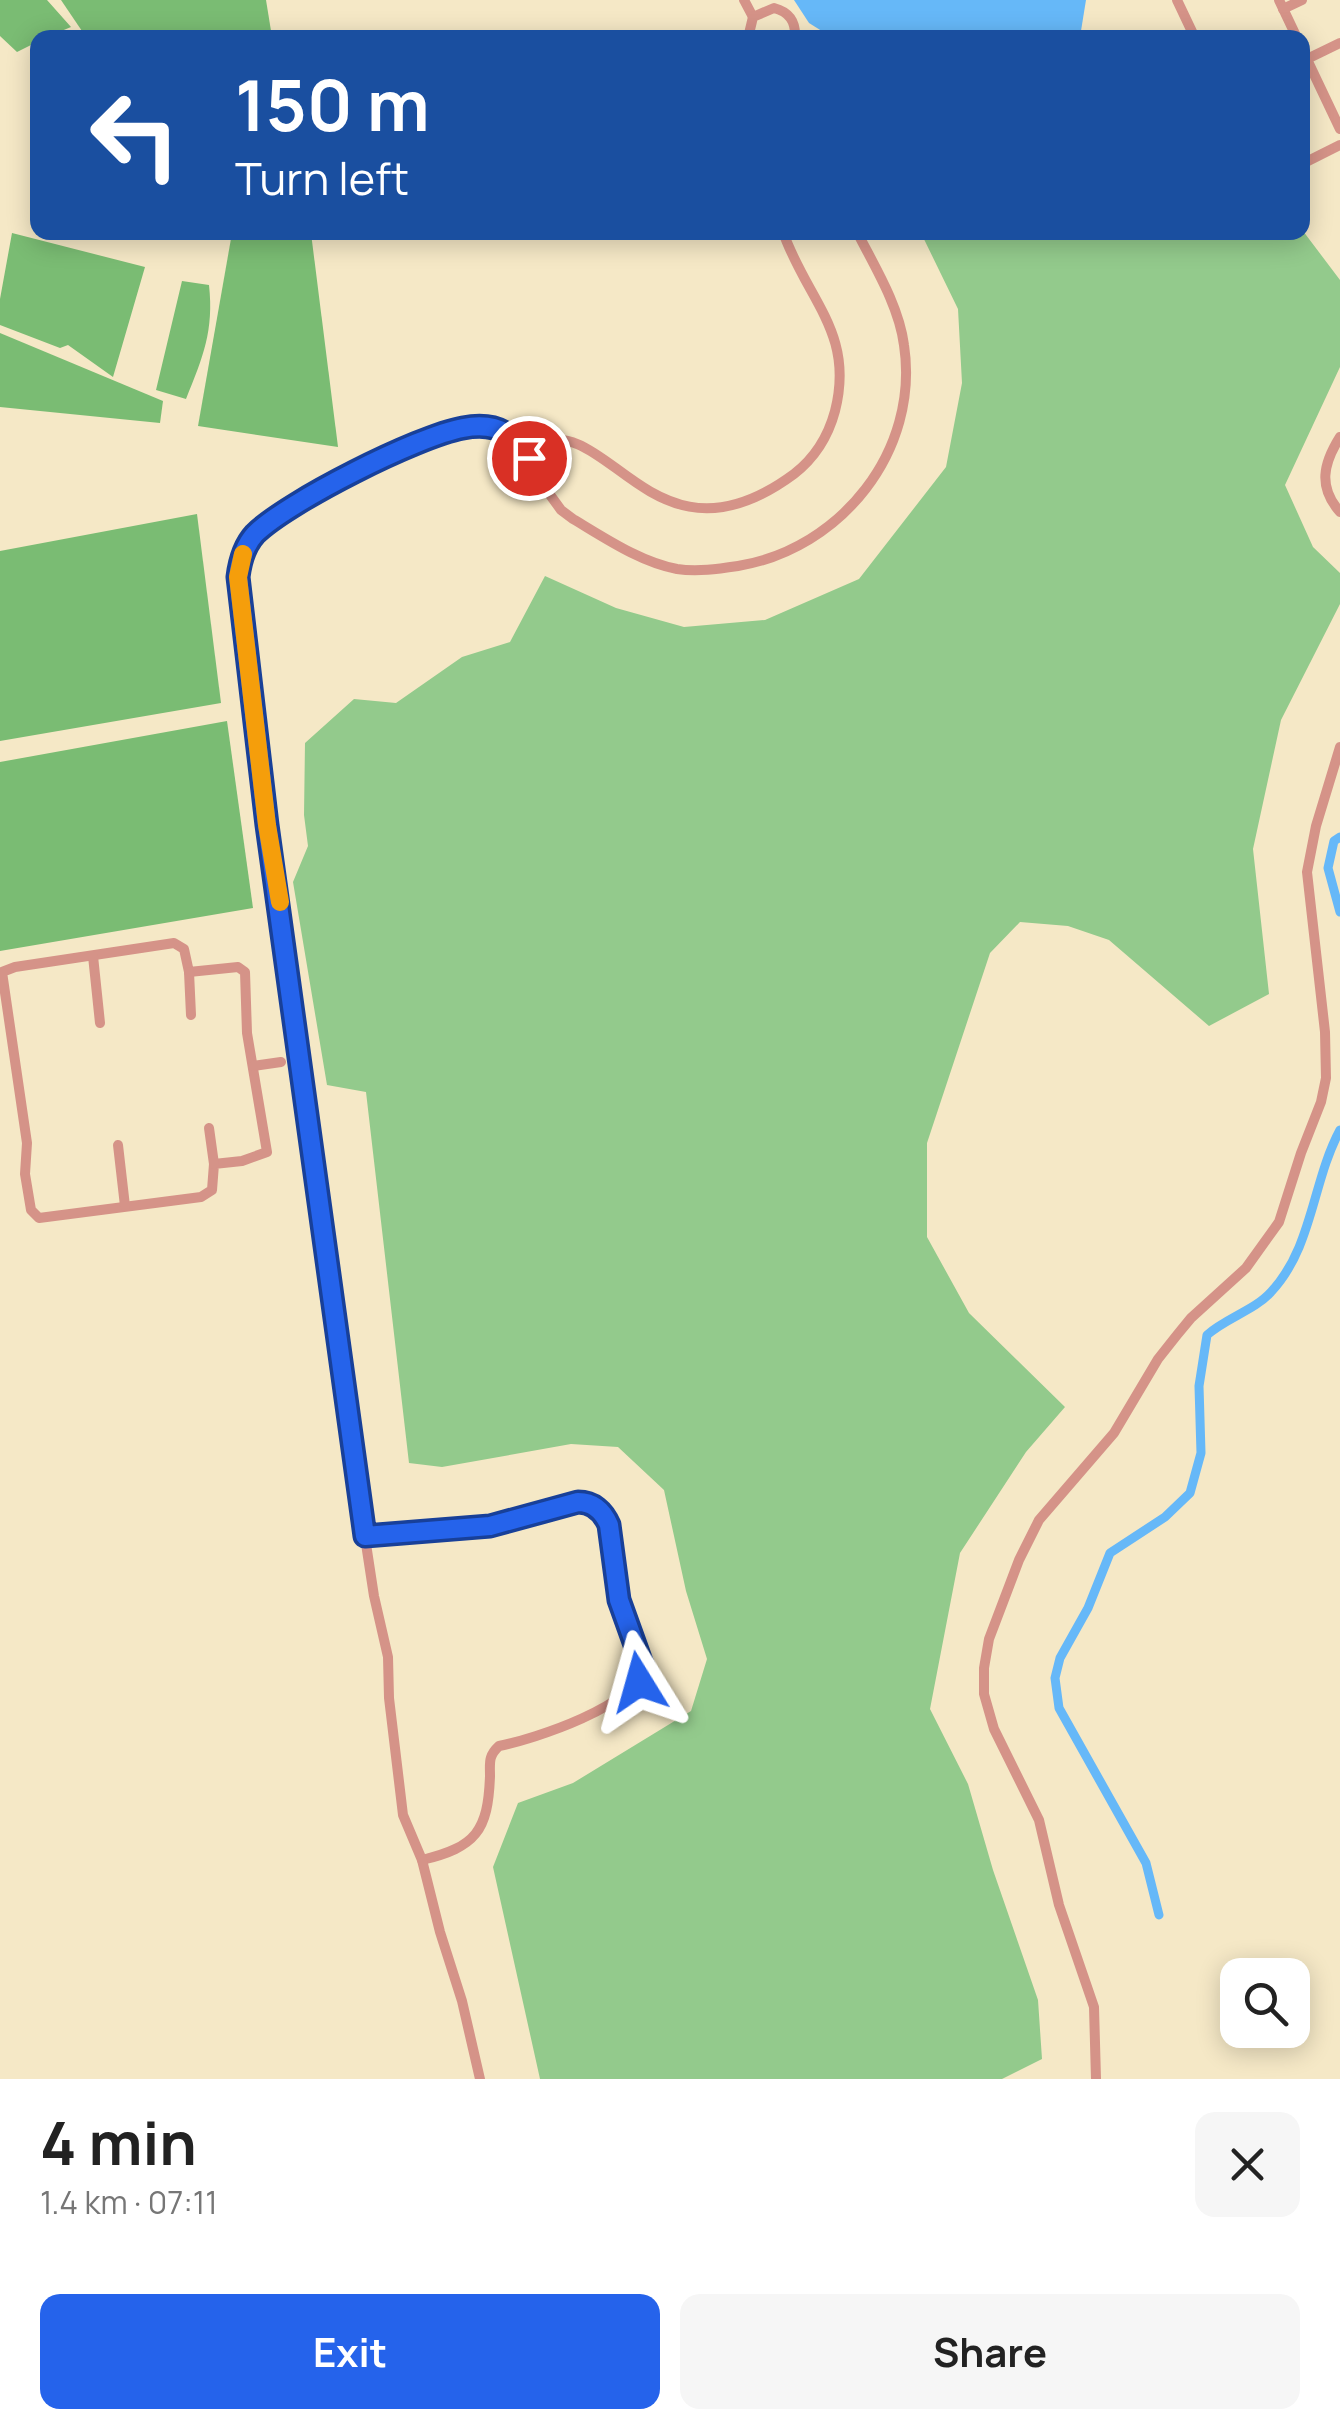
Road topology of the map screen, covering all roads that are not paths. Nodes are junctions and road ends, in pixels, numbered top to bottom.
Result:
1 (744, 0) edge
2 (1177, 0) edge
3 (1302, 0) edge
4 (766, 4) edge
5 (1281, 4) edge
6 (753, 17) junction
7 (750, 30) edge
8 (796, 30) edge
9 (1191, 30) edge
10 (1293, 30) edge
11 (1340, 43) edge
12 (1310, 52) edge
13 (1310, 65) edge
14 (1340, 129) edge
15 (1340, 145) edge
16 (1310, 160) edge
17 (786, 240) edge
18 (862, 240) edge
19 (508, 435) junction
20 (1340, 438) edge
21 (539, 444) junction
22 (524, 459) junction
23 (1340, 512) edge
24 (1340, 747) edge
25 (1335, 777) edge
26 (1326, 789) junction
27 (1340, 794) edge
28 (93, 956) junction
29 (189, 972) junction
30 (191, 1015) dead end
31 (100, 1023) dead end
32 (281, 1062) dead end
33 (253, 1066) junction
34 (209, 1128) dead end
35 (118, 1145) dead end
36 (214, 1164) junction
37 (125, 1206) junction
38 (365, 1536) junction
39 (422, 1860) junction
40 (480, 2079) edge
41 (1096, 2079) edge

1 - 6 street
2 - 9 street
3 - 5 street
4 - 6 street
4 - 8 street
5 - 10 street
6 - 7 street
11 - 12 street
13 - 14 street
15 - 16 street
17 - 21 street
18 - 22 street
19 - 21 street
19 - 22 street
19 - 38 street
20 - 23 street
21 - 22 street
24 - 25 street
25 - 26 street
26 - 27 street
26 - 41 street
28 - 29 street
28 - 31 street
28 - 37 street
29 - 30 street
29 - 33 street
32 - 33 street
33 - 36 street
34 - 36 street
35 - 37 street
36 - 37 street
38 - 39 street
38 - 39 street
39 - 40 street

